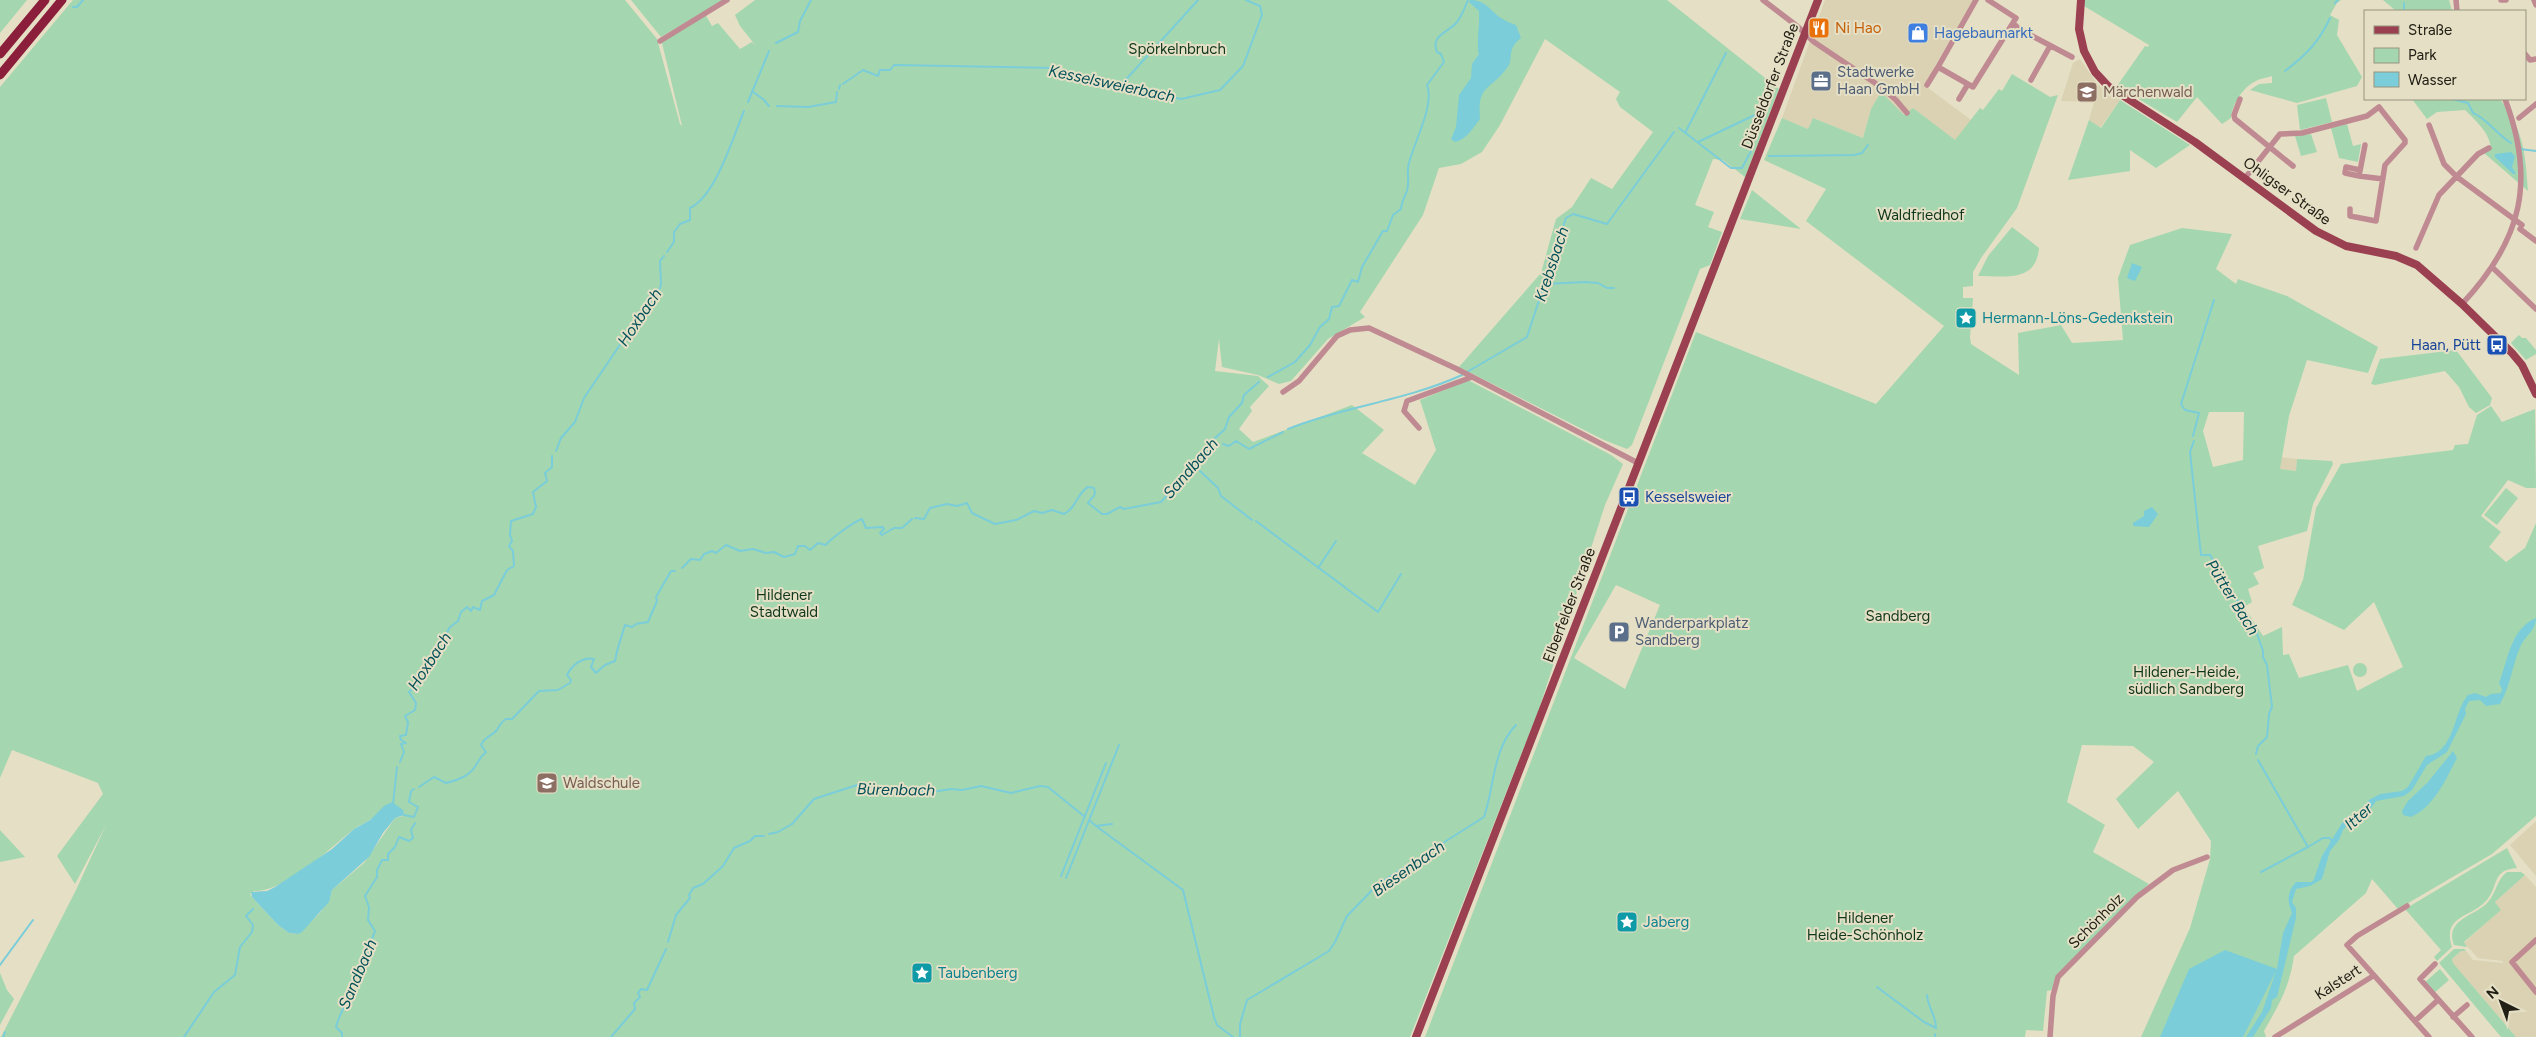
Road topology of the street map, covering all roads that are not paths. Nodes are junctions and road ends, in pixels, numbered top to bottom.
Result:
1 (45, 0) edge
2 (62, 0) edge
3 (726, 0) edge
4 (1763, 0) edge
5 (1818, 0) edge
6 (1976, 0) edge
7 (1988, 0) edge
8 (2080, 0) edge
9 (2501, 0) edge
10 (2506, 0) edge
11 (2534, 0) edge
12 (2536, 5) edge
13 (2013, 23) junction
14 (1805, 34) junction
15 (660, 41) dead end
16 (2050, 46) junction
17 (0, 54) edge
18 (2072, 57) dead end
19 (1938, 66) junction
20 (0, 75) edge
21 (2032, 80) dead end
22 (1968, 84) junction
23 (1927, 85) dead end
24 (2240, 99) dead end
25 (1960, 100) dead end
26 (2506, 100) edge
27 (2536, 104) edge
28 (1907, 113) dead end
29 (2518, 118) junction
30 (2429, 125) dead end
31 (2522, 126) dead end
32 (2365, 146) dead end
33 (2269, 148) junction
34 (2489, 148) dead end
35 (2293, 166) dead end
36 (2457, 177) junction
37 (2245, 178) junction
38 (2383, 179) junction
39 (1747, 183) joint
40 (2350, 209) dead end
41 (2525, 218) dead end
42 (2521, 227) junction
43 (2536, 241) edge
44 (2416, 248) dead end
45 (2493, 268) junction
46 (2462, 304) junction
47 (2536, 309) edge
48 (1472, 377) junction
49 (1283, 392) dead end
50 (2536, 394) edge
51 (1419, 428) dead end
52 (1638, 463) junction
53 (2206, 857) dead end
54 (2407, 906) dead end
55 (2536, 940) edge
56 (2435, 964) dead end
57 (2373, 976) junction
58 (2536, 992) edge
59 (2438, 1000) junction
60 (2467, 1005) dead end
61 (2453, 1017) junction
62 (2415, 1021) junction
63 (1416, 1037) edge
64 (2050, 1037) edge
65 (2275, 1037) edge
66 (2429, 1037) edge
67 (2472, 1037) edge

1 - 17 highway
2 - 20 highway
3 - 15 street
4 - 14 street
5 - 14 main road, Düsseldorfer Straße
6 - 19 street
7 - 13 street
8 - 37 main road, Ohligser Straße
9 - 10 street
11 - 12 street
13 - 16 street
13 - 22 street
14 - 28 street
14 - 39 main road, Düsseldorfer Straße
16 - 18 street
16 - 21 street
19 - 22 street
19 - 23 street
22 - 25 street
24 - 33 street
26 - 29 street
27 - 29 street
29 - 31 street
30 - 36 street
32 - 38 street
33 - 35 street
33 - 37 street
33 - 38 street
34 - 36 street
36 - 42 street
36 - 44 street
37 - 46 main road, Ohligser Straße
38 - 40 street
39 - 52 main road, Elberfelder Straße
41 - 42 street
42 - 43 street
42 - 45 street
45 - 46 street
45 - 47 street
46 - 50 main road, Ohligser Straße
48 - 49 street
48 - 51 street
48 - 52 street
52 - 63 main road, Elberfelder Straße
53 - 64 street, Schönholz
54 - 57 street, Kalstert
55 - 58 street
56 - 59 street
57 - 62 street
57 - 65 street, Kalstert
59 - 61 street
59 - 62 street
60 - 61 street
61 - 67 street
62 - 66 street

